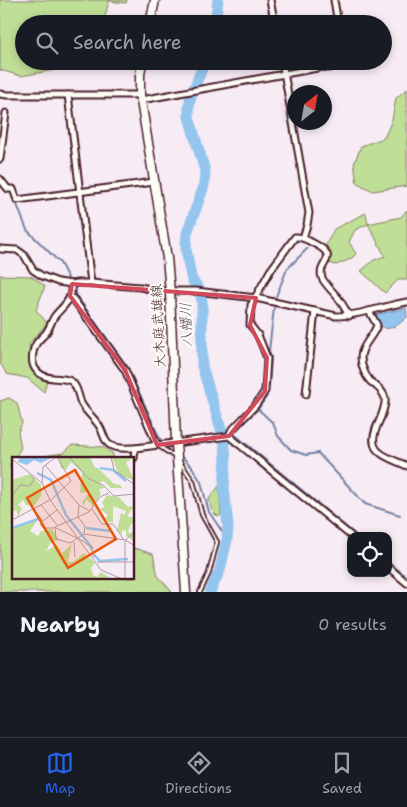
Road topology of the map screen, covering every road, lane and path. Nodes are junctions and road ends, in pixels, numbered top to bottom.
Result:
1 (155, 0) edge
2 (270, 0) edge
3 (334, 0) edge
4 (152, 15) edge
5 (272, 15) edge
6 (336, 15) edge
7 (141, 70) edge
8 (283, 70) edge
9 (306, 70) edge
10 (284, 74) junction
11 (0, 94) edge
12 (68, 95) junction
13 (140, 98) junction
14 (6, 113) dead end
15 (0, 159) edge
16 (0, 179) edge
17 (154, 182) junction
18 (80, 192) junction
19 (303, 238) junction
20 (0, 249) edge
21 (91, 283) junction
22 (72, 284) junction
23 (170, 292) junction
24 (70, 296) junction
25 (256, 298) junction
26 (407, 302) edge
27 (314, 311) junction
28 (370, 311) junction
29 (350, 316) junction
30 (306, 394) dead end
31 (229, 436) junction
32 (176, 443) junction
33 (157, 445) junction
34 (135, 448) junction
35 (134, 457) edge
36 (177, 458) junction
37 (407, 466) edge
38 (347, 533) edge
39 (392, 571) edge
40 (407, 583) edge
41 (186, 592) edge
42 (200, 592) edge

1 - 4 main road
2 - 5 street
3 - 6 street
7 - 13 main road, 大木庭武雄線
8 - 10 street
9 - 10 street
10 - 13 street
10 - 19 street
11 - 12 street
12 - 13 street
12 - 18 street
13 - 17 main road, 大木庭武雄線
14 - 15 street
16 - 18 street
17 - 18 street
17 - 23 main road, 大木庭武雄線
18 - 21 street
19 - 25 street
19 - 29 street
20 - 22 street
21 - 22 street
21 - 23 street
22 - 24 street
23 - 25 street
23 - 32 main road, 大木庭武雄線
24 - 33 street
24 - 34 street
25 - 27 street
25 - 31 street
26 - 28 street
27 - 29 street
27 - 30 street
28 - 29 street
28 - 37 street
31 - 32 street
31 - 38 street
32 - 33 street
32 - 36 main road, 大木庭武雄線
33 - 34 street
33 - 36 lane
34 - 35 street
36 - 41 main road, 大木庭武雄線
36 - 42 lane
39 - 40 street

